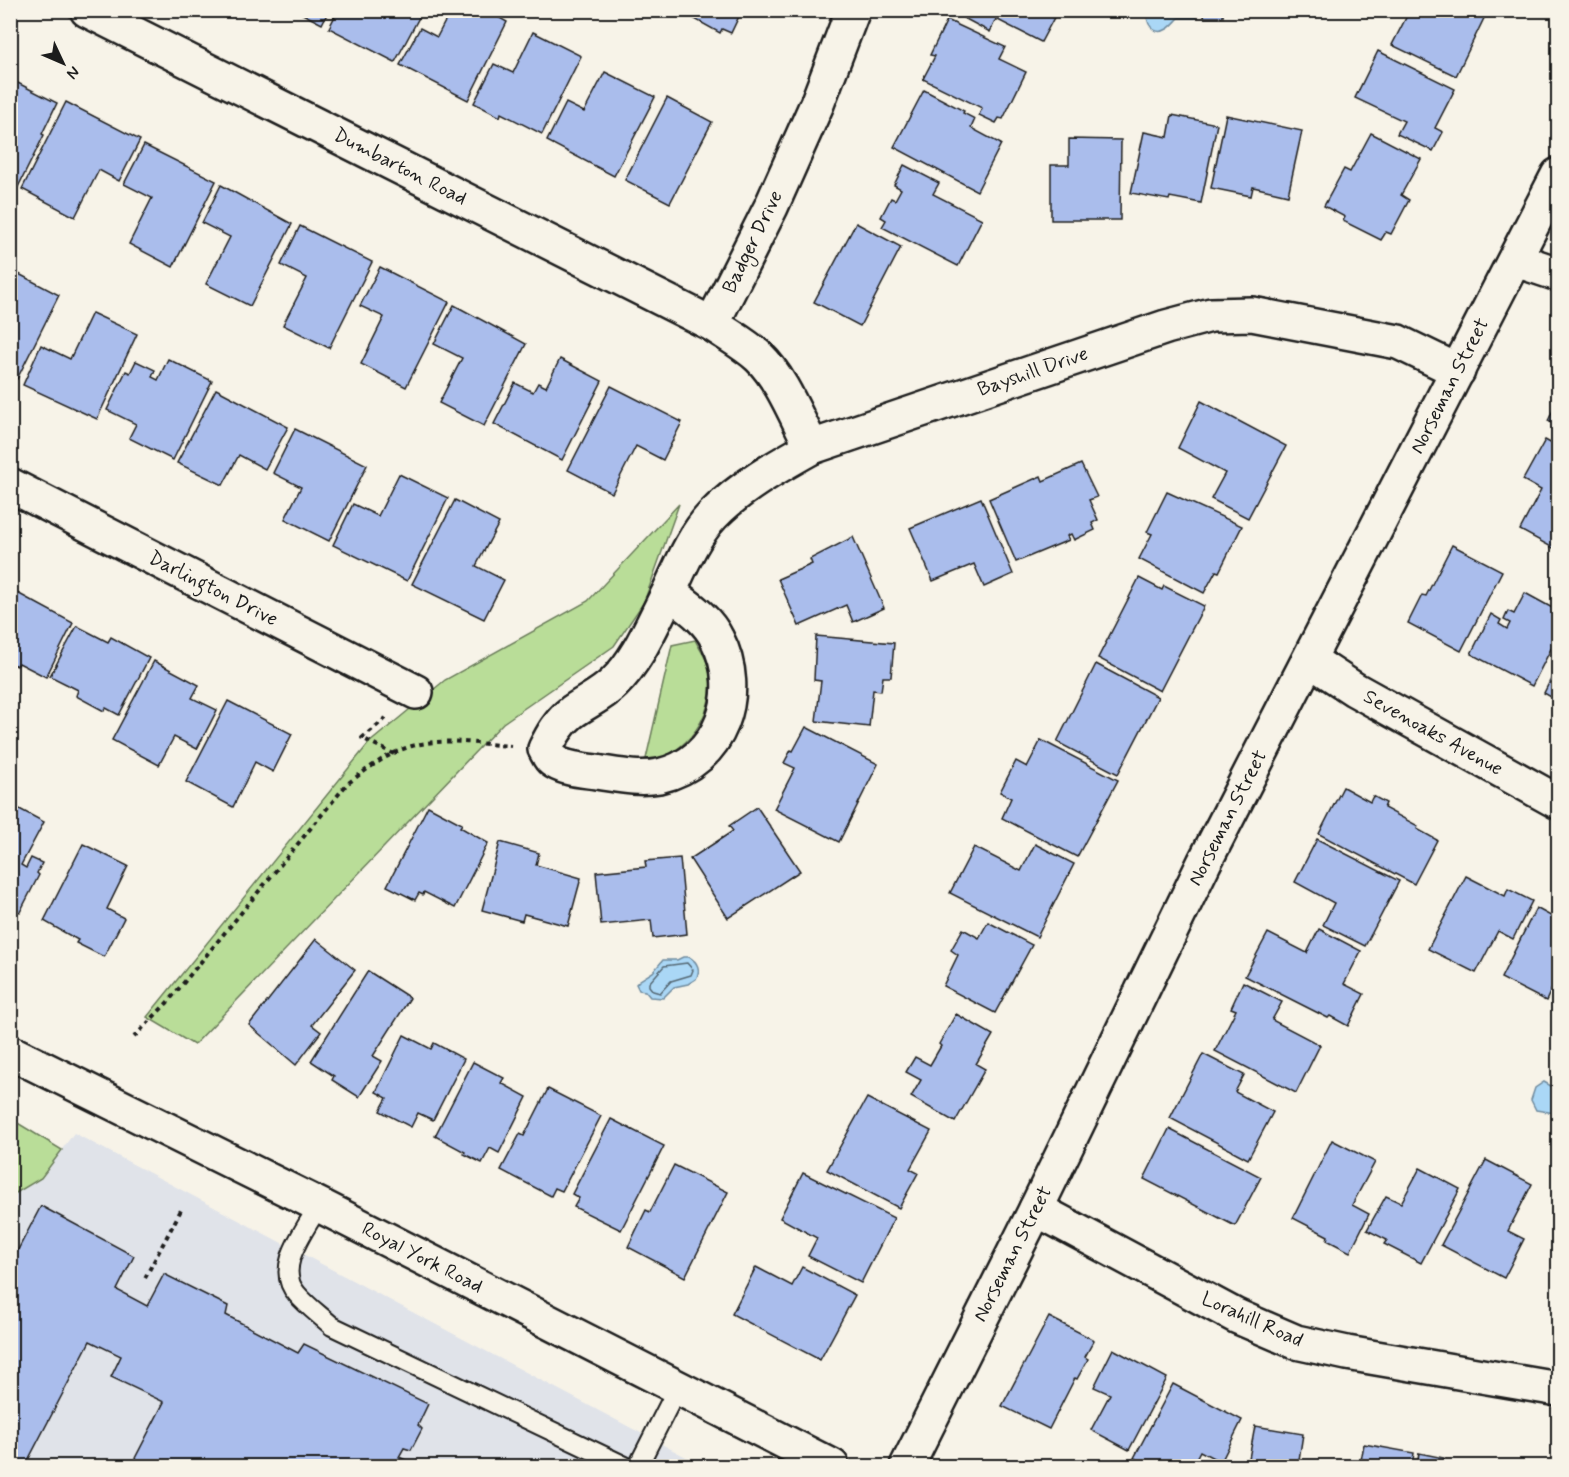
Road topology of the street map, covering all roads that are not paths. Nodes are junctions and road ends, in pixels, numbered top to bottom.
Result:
1 (87, 10) edge
2 (853, 10) edge
3 (1558, 175) edge
4 (1516, 260) junction
5 (1558, 273) edge
6 (712, 324) junction
7 (1458, 371) junction
8 (812, 447) junction
9 (10, 485) edge
10 (669, 592) junction
11 (1310, 660) junction
12 (416, 692) road end
13 (1558, 802) edge
14 (10, 1052) edge
15 (319, 1205) junction
16 (1036, 1209) junction
17 (678, 1389) junction
18 (1558, 1389) edge
19 (624, 1467) edge
20 (638, 1467) edge
21 (832, 1467) edge
22 (907, 1467) edge

1 - 6 street, Dumbarton Road
2 - 6 street, Badger Drive
3 - 4 street, Norseman Street
4 - 5 street
4 - 7 street, Norseman Street
6 - 8 street
7 - 8 street, Bayshill Drive
7 - 11 street, Norseman Street
8 - 10 street, Bayshill Drive
9 - 12 street, Darlington Drive
10 - 10 street, Bayshill Drive
11 - 13 street, Sevenoaks Avenue
11 - 16 street, Norseman Street
14 - 15 street, Royal York Road
15 - 17 street, Royal York Road
15 - 19 lane
16 - 18 street, Lorahill Road
16 - 22 street, Norseman Street
17 - 20 lane
17 - 21 street, Royal York Road

